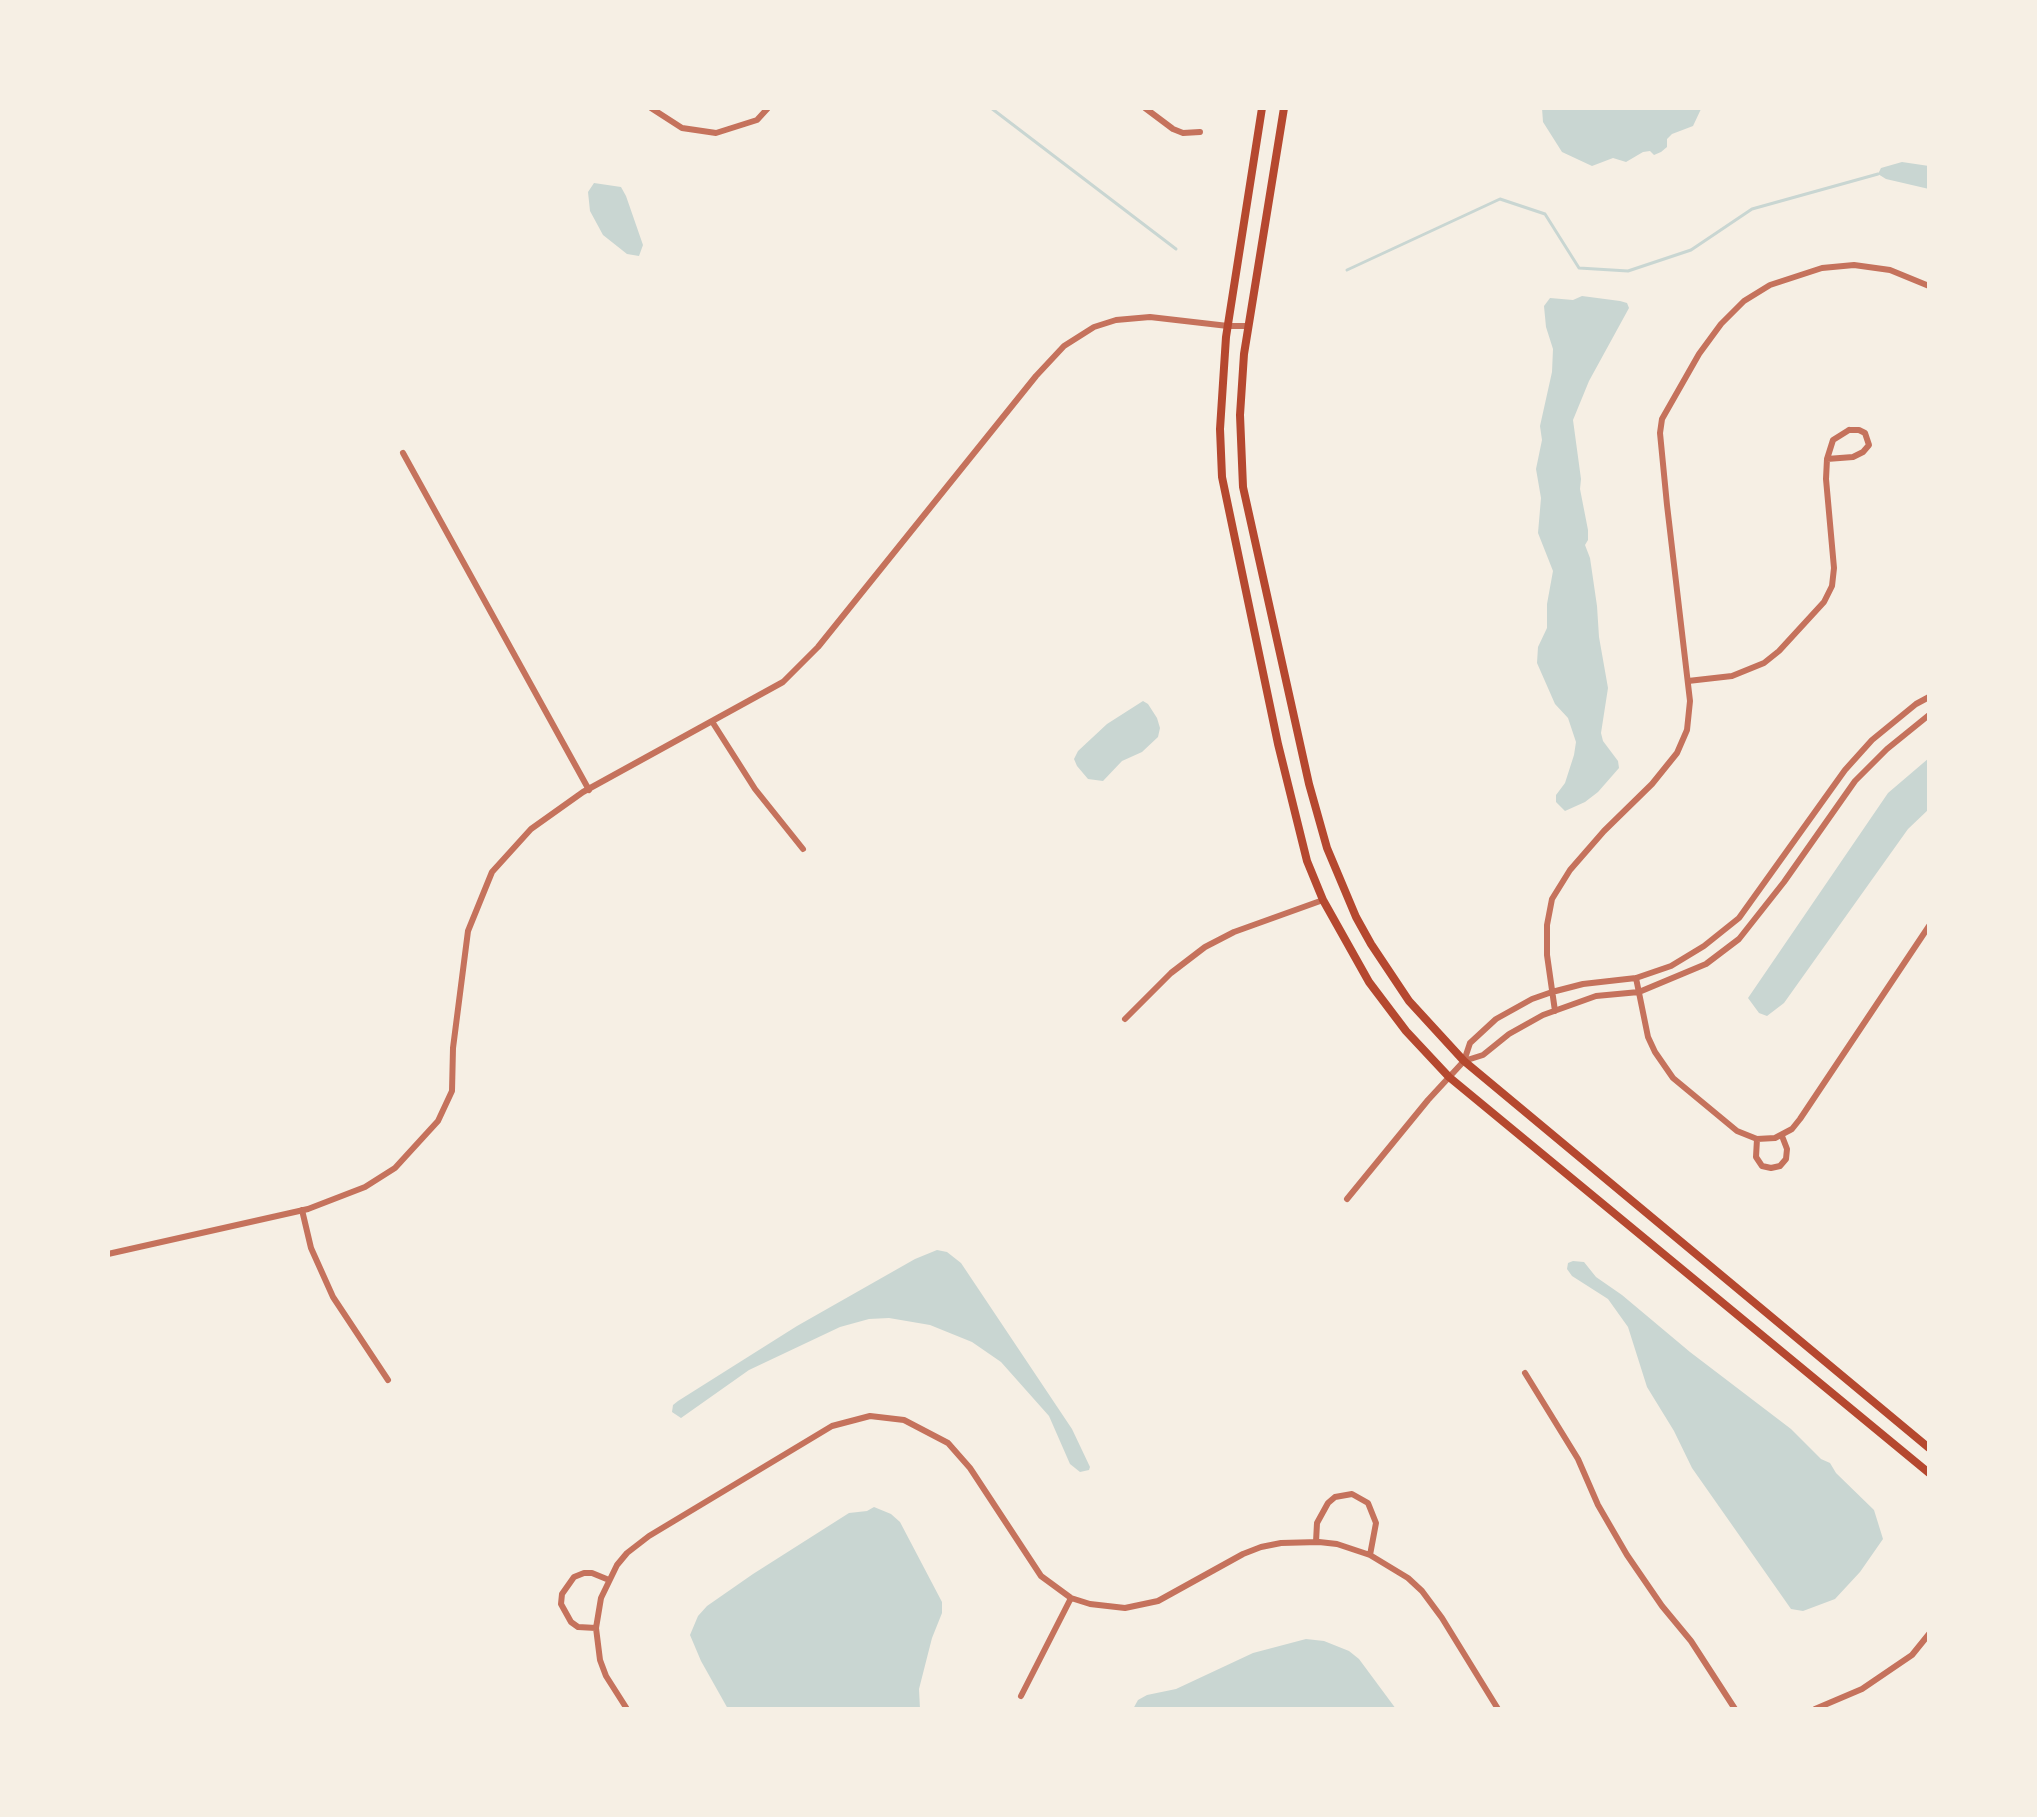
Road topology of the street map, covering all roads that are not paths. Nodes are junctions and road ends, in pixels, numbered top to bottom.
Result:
1 (651, 108) edge
2 (768, 108) edge
3 (1145, 108) edge
4 (1262, 108) edge
5 (1284, 108) edge
6 (1200, 132) dead end
7 (1929, 286) edge
8 (1228, 326) junction
9 (1248, 326) junction
10 (403, 453) dead end
11 (1827, 459) junction
12 (1688, 681) junction
13 (1929, 697) edge
14 (1929, 715) edge
15 (713, 723) junction
16 (589, 790) junction
17 (803, 849) dead end
18 (1323, 900) junction
19 (1929, 926) edge
20 (1636, 978) junction
21 (1552, 992) junction
22 (1639, 992) junction
23 (1555, 1011) junction
24 (1125, 1019) dead end
25 (1464, 1061) junction
26 (1449, 1077) junction
27 (1782, 1136) junction
28 (1757, 1139) junction
29 (1347, 1199) dead end
30 (302, 1210) junction
31 (108, 1254) edge
32 (1525, 1373) dead end
33 (388, 1380) dead end
34 (1929, 1448) edge
35 (1929, 1473) edge
36 (1316, 1542) junction
37 (1370, 1555) junction
38 (609, 1580) junction
39 (1071, 1598) junction
40 (596, 1628) junction
41 (1929, 1634) edge
42 (1021, 1696) dead end
43 (627, 1709) edge
44 (1498, 1709) edge
45 (1735, 1709) edge
46 (1815, 1709) edge

1 - 2 street
3 - 6 street
4 - 8 main road
5 - 9 main road
7 - 12 street
8 - 9 street
8 - 15 street
8 - 18 main road
9 - 25 main road
10 - 16 street
11 - 11 street
11 - 12 street
12 - 21 street
13 - 20 street
14 - 22 street
15 - 16 street
15 - 17 street
16 - 30 street
18 - 24 street
18 - 26 main road
19 - 27 street
20 - 21 street
20 - 22 street
21 - 23 street
21 - 25 street
22 - 23 street
22 - 28 street
23 - 25 street
25 - 26 street
25 - 34 main road
26 - 29 street
26 - 35 main road
27 - 28 street
27 - 28 street
30 - 31 street
30 - 33 street
32 - 45 street
36 - 37 street
36 - 37 street
36 - 39 street
37 - 44 street
38 - 39 street
38 - 40 street
38 - 40 street
39 - 42 street
40 - 43 street
41 - 46 street

